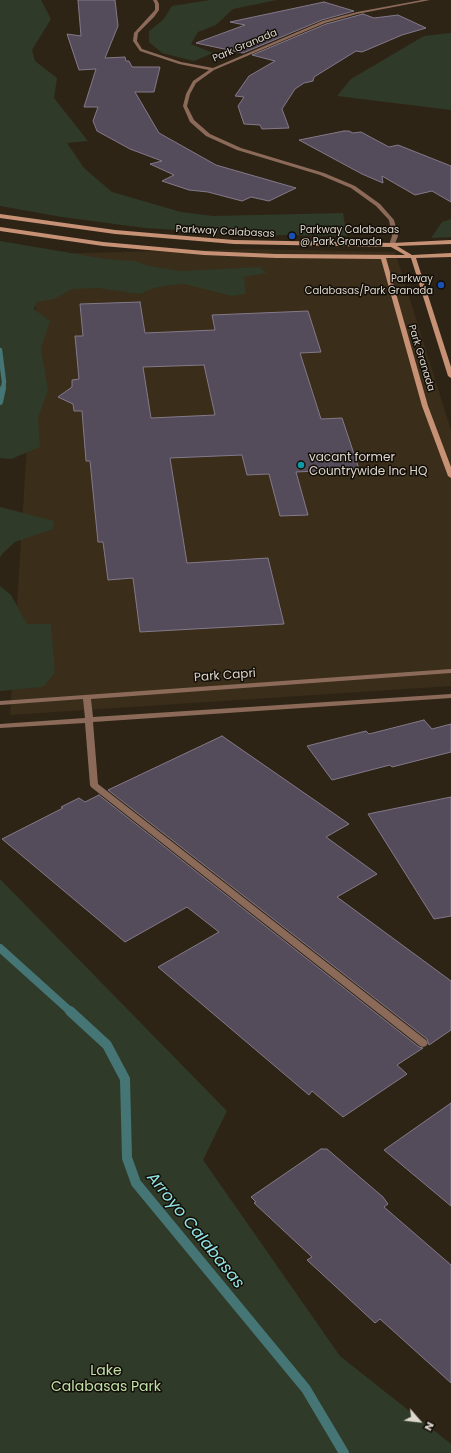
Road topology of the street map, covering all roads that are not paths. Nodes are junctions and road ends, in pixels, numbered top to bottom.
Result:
1 (155, 0) edge
2 (428, 0) edge
3 (213, 69) junction
4 (0, 216) edge
5 (0, 229) edge
6 (451, 242) edge
7 (392, 245) junction
8 (451, 255) edge
9 (413, 257) junction
10 (383, 258) junction
11 (451, 376) edge
12 (451, 476) edge
13 (451, 671) edge
14 (451, 696) edge
15 (87, 698) junction
16 (0, 703) edge
17 (90, 719) junction
18 (0, 726) edge
19 (423, 1043) dead end

1 - 3 street
2 - 3 street, Park Granada
3 - 7 street, Park Granada
4 - 7 street, Parkway Calabasas
5 - 10 street, Parkway Calabasas
6 - 7 street, Parkway Calabasas
7 - 9 street
7 - 10 street
8 - 9 street, Parkway Calabasas
9 - 10 street, Parkway Calabasas
9 - 11 street, Park Granada
10 - 12 street, Park Granada
13 - 15 street, Park Capri
14 - 17 street
15 - 16 street, Park Capri
15 - 17 street
17 - 18 street
17 - 19 street

